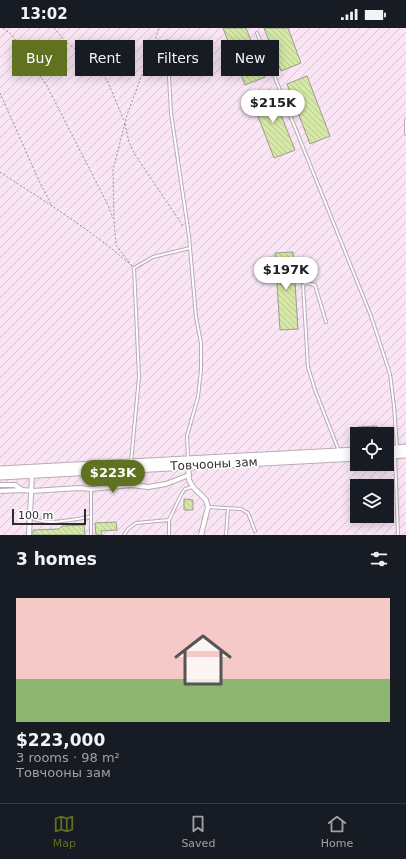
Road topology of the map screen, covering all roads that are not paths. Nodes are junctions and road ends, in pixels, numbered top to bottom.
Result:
1 (257, 33) dead end
2 (169, 76) edge
3 (406, 120) edge
4 (406, 134) edge
5 (190, 248) junction
6 (326, 322) dead end
7 (406, 448) edge
8 (350, 451) edge
9 (340, 452) junction
10 (396, 452) junction
11 (406, 454) edge
12 (350, 457) edge
13 (131, 463) junction
14 (188, 463) junction
15 (0, 470) edge
16 (32, 474) junction
17 (189, 475) junction
18 (0, 476) edge
19 (0, 485) edge
20 (193, 487) junction
21 (91, 489) junction
22 (23, 490) junction
23 (0, 491) edge
24 (32, 491) junction
25 (208, 507) junction
26 (228, 508) junction
27 (29, 517) junction
28 (91, 517) junction
29 (169, 520) junction
30 (255, 531) dead end
31 (29, 535) edge
32 (90, 535) edge
33 (124, 535) edge
34 (169, 535) edge
35 (201, 535) edge
36 (226, 535) edge
37 (398, 535) edge

1 - 10 lane
2 - 5 lane
3 - 4 lane
5 - 13 lane
5 - 14 lane
6 - 9 lane
7 - 10 highway
8 - 9 highway, Товчооны зам
9 - 14 highway, Товчооны зам
10 - 11 highway
10 - 37 lane
12 - 14 highway, Товчооны зам
13 - 14 highway, Товчооны зам
13 - 15 highway, Товчооны зам
14 - 16 highway, Товчооны зам
14 - 17 street
16 - 18 highway, Товчооны зам
16 - 24 street
17 - 20 street
17 - 21 street
19 - 22 street
20 - 25 street
20 - 29 lane
21 - 24 street
21 - 28 lane
22 - 23 street
22 - 24 street
24 - 27 street
25 - 26 lane
25 - 35 street
26 - 30 lane
26 - 36 lane
27 - 28 lane
27 - 31 street
28 - 32 lane
29 - 33 lane
29 - 34 lane

